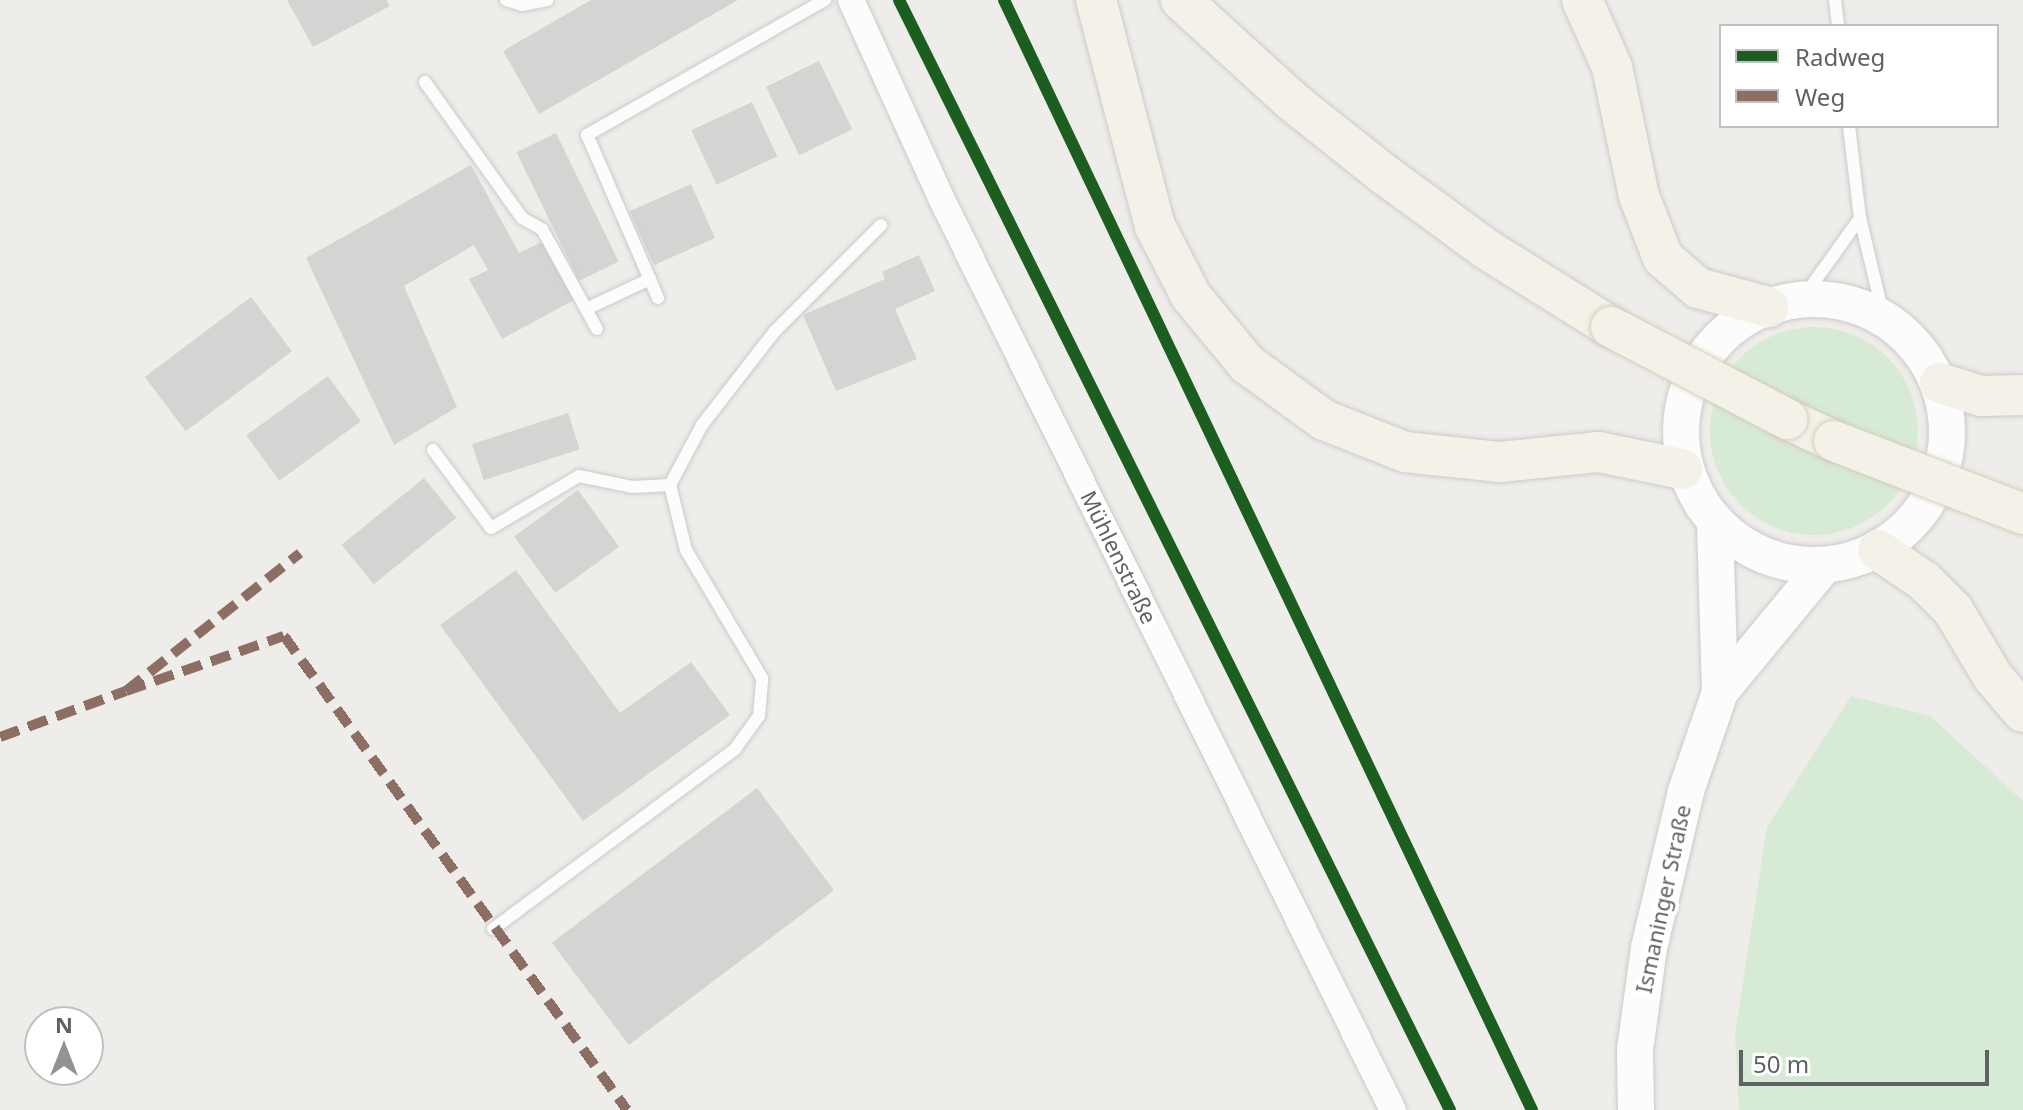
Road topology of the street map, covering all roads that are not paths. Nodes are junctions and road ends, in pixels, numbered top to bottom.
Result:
1 (506, 0) edge
2 (548, 0) edge
3 (825, 0) edge
4 (851, 0) edge
5 (1096, 0) edge
6 (1181, 0) edge
7 (1582, 0) edge
8 (1835, 0) edge
9 (1838, 24) edge
10 (425, 82) dead end
11 (1849, 128) edge
12 (1860, 218) junction
13 (881, 225) dead end
14 (650, 279) junction
15 (658, 298) dead end
16 (1785, 303) junction
17 (586, 309) junction
18 (1884, 318) junction
19 (597, 329) dead end
20 (1940, 383) junction
21 (2023, 395) edge
22 (433, 450) dead end
23 (1682, 469) junction
24 (670, 485) junction
25 (2023, 514) edge
26 (1715, 523) junction
27 (1878, 550) junction
28 (1824, 566) junction
29 (1720, 692) junction
30 (2023, 712) edge
31 (493, 929) dead end
32 (1393, 1110) edge
33 (1636, 1110) edge

1 - 2 lane
3 - 14 lane
4 - 32 street, Mühlenstraße
5 - 23 main road
6 - 25 main road, bridge
7 - 16 main road
8 - 9 lane
10 - 17 lane
11 - 12 lane
12 - 16 lane
12 - 18 lane
13 - 24 lane
14 - 15 lane
14 - 17 lane
16 - 18 main road
16 - 23 main road
17 - 19 lane
18 - 20 main road
20 - 21 main road
20 - 27 main road
22 - 24 lane
23 - 26 main road
24 - 31 lane
26 - 28 main road
26 - 29 main road
27 - 28 main road
27 - 30 main road
28 - 29 main road
29 - 33 main road, Ismaninger Straße

